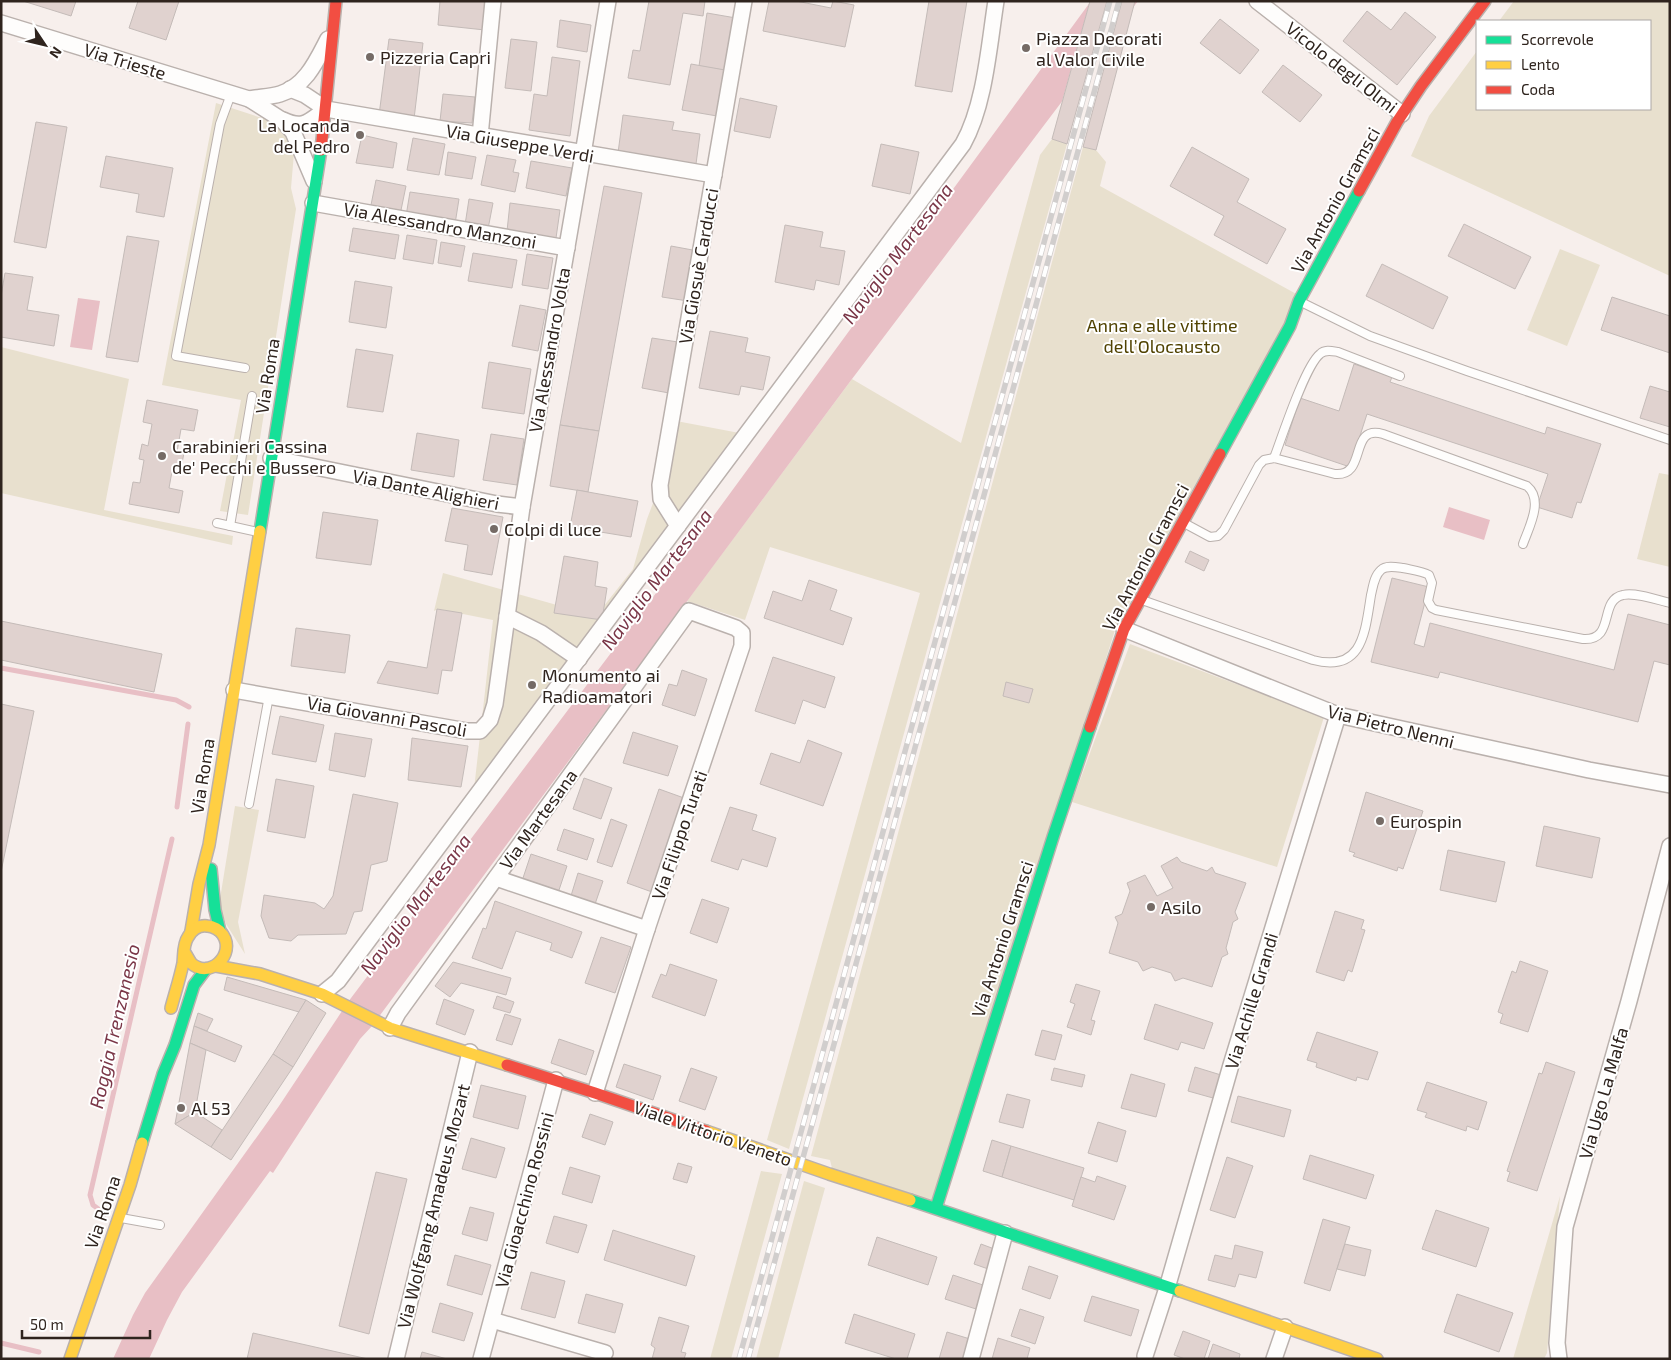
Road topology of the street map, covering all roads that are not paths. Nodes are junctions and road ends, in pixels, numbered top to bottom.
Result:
1 (336, 1) edge
2 (493, 1) edge
3 (608, 1) edge
4 (744, 1) edge
5 (996, 1) edge
6 (1257, 1) edge
7 (1485, 1) edge
8 (1, 23) edge
9 (334, 28) junction
10 (290, 89) junction
11 (231, 94) junction
12 (249, 99) junction
13 (326, 109) junction
14 (1402, 114) junction
15 (282, 120) junction
16 (480, 136) junction
17 (583, 154) junction
18 (714, 176) junction
19 (316, 184) junction
20 (312, 204) junction
21 (567, 248) junction
22 (1299, 302) junction
23 (245, 368) dead end
24 (1400, 376) dead end
25 (252, 396) dead end
26 (1670, 440) edge
27 (271, 458) junction
28 (1274, 458) junction
29 (522, 507) junction
30 (1182, 522) junction
31 (217, 523) dead end
32 (230, 526) junction
33 (678, 526) junction
34 (260, 532) junction
35 (1523, 544) dead end
36 (1140, 599) junction
37 (1670, 603) edge
38 (689, 611) joint
39 (507, 616) junction
40 (1124, 629) junction
41 (579, 659) junction
42 (234, 690) junction
43 (269, 696) junction
44 (1338, 716) junction
45 (1670, 785) edge
46 (249, 804) dead end
47 (209, 845) junction
48 (1670, 846) edge
49 (496, 878) junction
50 (647, 930) junction
51 (192, 931) junction
52 (220, 931) junction
53 (227, 946) junction
54 (185, 953) junction
55 (210, 968) junction
56 (260, 974) junction
57 (322, 994) junction
58 (390, 1028) junction
59 (470, 1052) junction
60 (162, 1074) junction
61 (556, 1080) junction
62 (595, 1093) junction
63 (936, 1208) junction
64 (119, 1217) junction
65 (160, 1225) dead end
66 (1005, 1233) junction
67 (1167, 1288) junction
68 (492, 1320) junction
69 (1286, 1327) junction
70 (1557, 1343) junction
71 (605, 1353) dead end
72 (1145, 1356) dead end
73 (70, 1359) edge
74 (396, 1359) edge
75 (481, 1359) edge
76 (971, 1359) edge
77 (1274, 1359) edge
78 (1377, 1359) edge
79 (1552, 1359) edge
80 (1558, 1359) edge

1 - 9 street, Via Roma
2 - 16 street
3 - 17 street, Via Alessandro Volta
4 - 18 street, Via Giosuè Carducci
5 - 33 street
6 - 14 street, Vicolo degli Olmi
7 - 14 street, Via Antonio Gramsci
8 - 11 street, Via Trieste
9 - 10 street, Via Trieste
9 - 13 street, Via Roma
10 - 12 street, Via Trieste
10 - 13 street
11 - 12 street, Via Trieste
11 - 23 lane
12 - 15 street, Via Trieste
13 - 15 street, Via Trieste
13 - 16 street, Via Giuseppe Verdi
13 - 19 street, Via Roma
14 - 22 street, Via Antonio Gramsci
15 - 19 street, Via Trieste
16 - 17 street, Via Giuseppe Verdi
17 - 18 street, Via Giuseppe Verdi
17 - 21 street, Via Alessandro Volta
18 - 33 street, Via Giosuè Carducci
19 - 20 street, Via Roma
20 - 21 street, Via Alessandro Manzoni
20 - 27 street, Via Roma
21 - 29 street, Via Alessandro Volta
22 - 26 lane
22 - 30 street, Via Antonio Gramsci
24 - 28 lane
25 - 32 lane
27 - 29 street, Via Dante Alighieri
27 - 34 street, Via Roma
28 - 30 lane
28 - 35 lane
29 - 39 street, Via Alessandro Volta
30 - 36 street, Via Antonio Gramsci
31 - 32 lane
32 - 34 lane
33 - 41 street
34 - 42 street, Via Roma
36 - 37 lane
36 - 40 street, Via Antonio Gramsci
38 - 49 street, Via Martesana
38 - 50 street, Via Filippo Turati
39 - 41 street
39 - 43 street, Via Giovanni Pascoli
40 - 44 street, Via Pietro Nenni
40 - 63 street, Via Antonio Gramsci
41 - 57 street
42 - 43 street, Via Giovanni Pascoli
42 - 47 street, Via Roma
43 - 46 lane
44 - 45 street, Via Pietro Nenni
44 - 67 street, Via Achille Grandi
47 - 51 street, Via Roma
47 - 52 street, Via Roma
48 - 70 street, Via Ugo La Malfa
49 - 50 street
49 - 58 street, Via Martesana
50 - 62 street, Via Filippo Turati
51 - 52 street
51 - 54 street, Via Roma
52 - 53 street, Via Roma
53 - 55 street, Via Roma
53 - 56 street, Viale Vittorio Veneto
54 - 55 street
54 - 60 street, Via Roma
55 - 56 street, Viale Vittorio Veneto
55 - 60 street, Via Roma
56 - 57 street, Viale Vittorio Veneto
57 - 58 street, Viale Vittorio Veneto
58 - 59 street, Viale Vittorio Veneto
59 - 61 street, Viale Vittorio Veneto
59 - 74 street, Via Wolfgang Amadeus Mozart
60 - 64 street, Via Roma
61 - 62 street, Viale Vittorio Veneto
61 - 68 street, Via Gioacchino Rossini
62 - 63 street, Viale Vittorio Veneto
63 - 66 street, Viale Vittorio Veneto
64 - 65 lane
64 - 73 street, Via Roma
66 - 67 street, Viale Vittorio Veneto
66 - 76 street
67 - 69 street, Viale Vittorio Veneto
67 - 72 street
68 - 71 street
68 - 75 street, Via Gioacchino Rossini
69 - 77 street
69 - 78 street, Viale Vittorio Veneto
70 - 79 street, Via Ugo La Malfa
70 - 80 street, Via Ugo La Malfa

